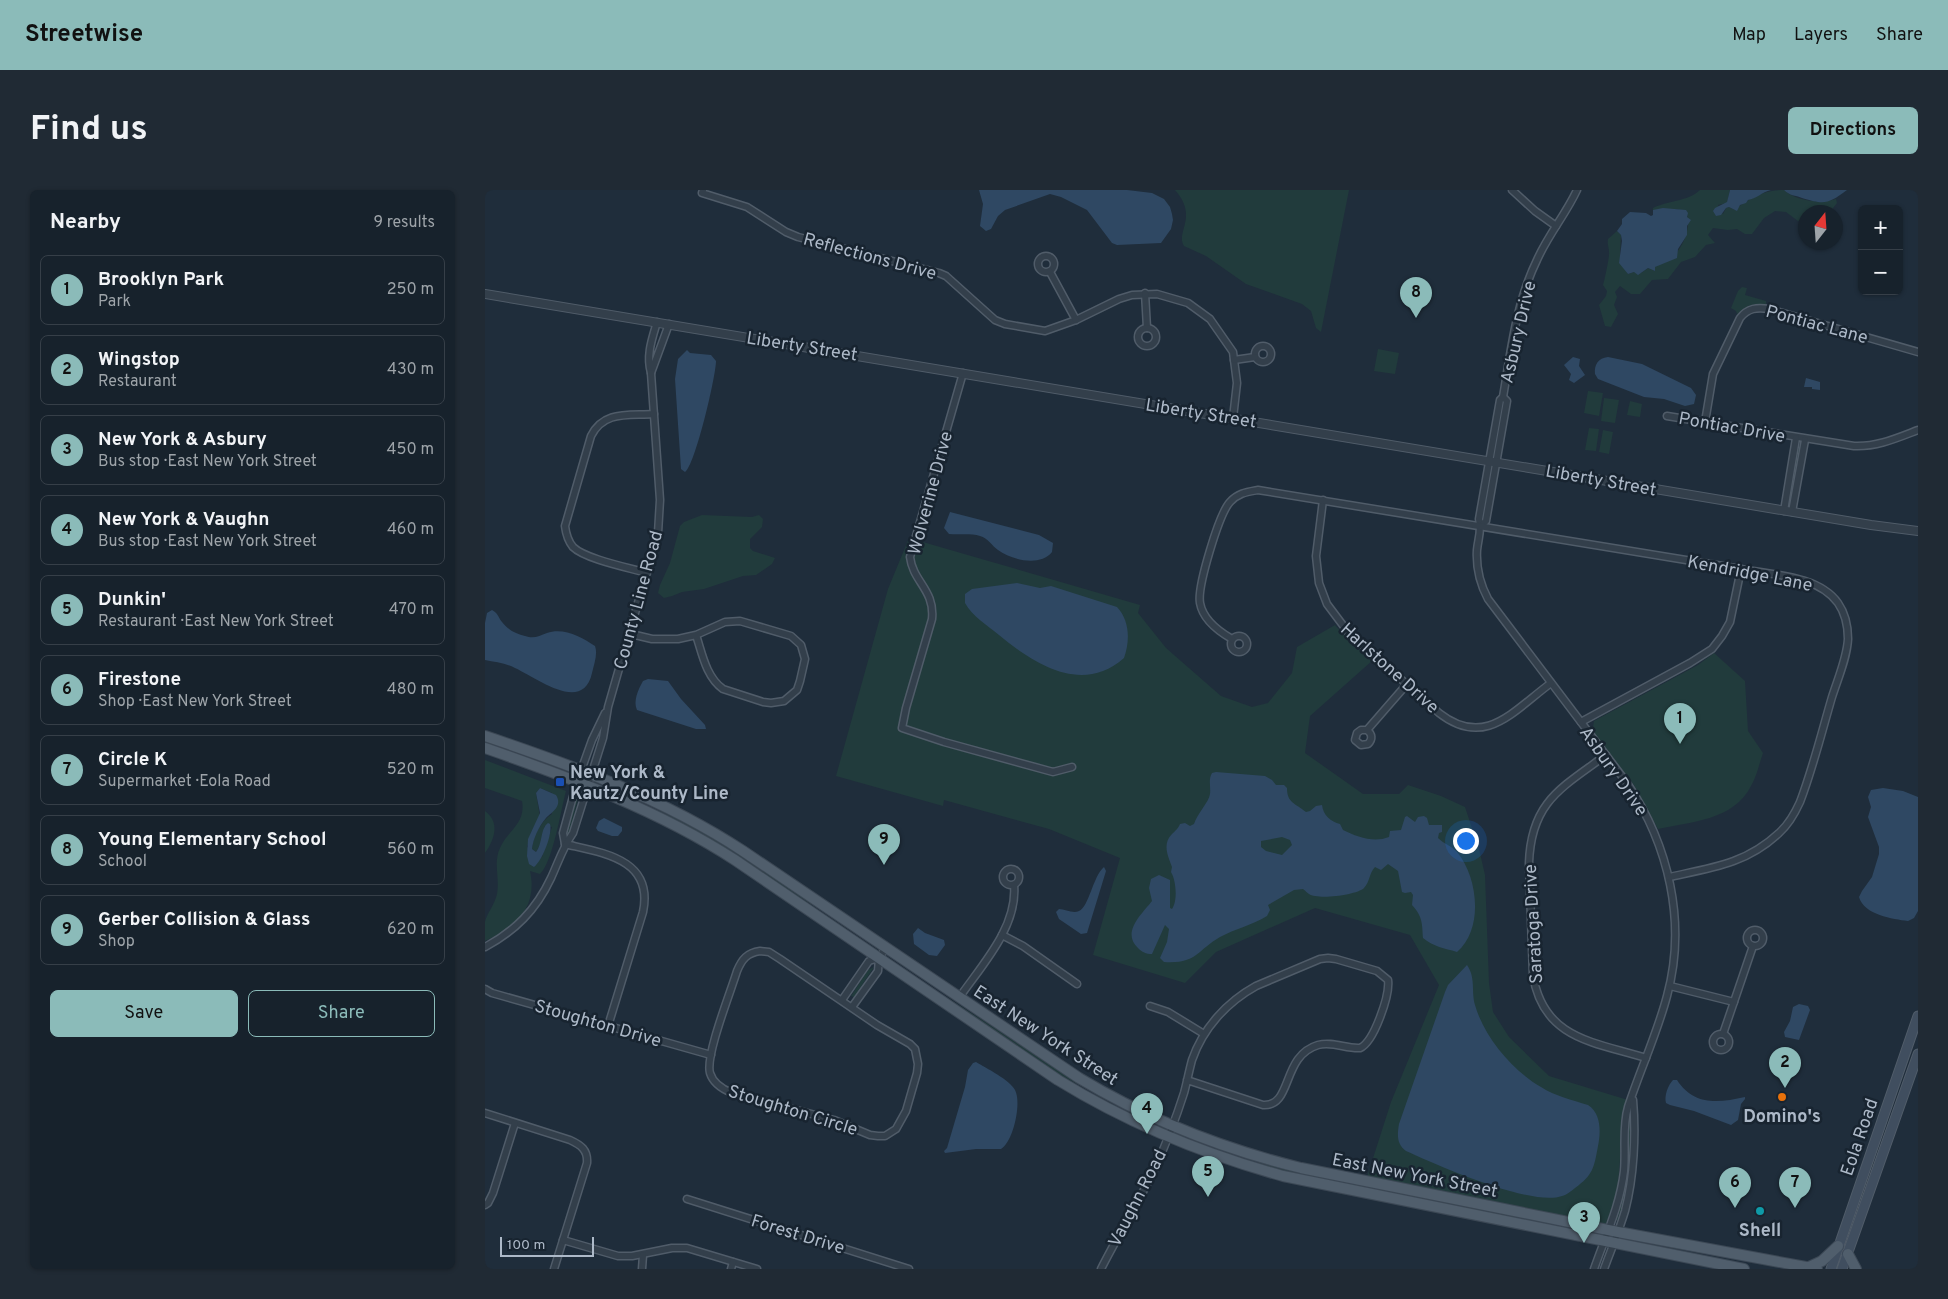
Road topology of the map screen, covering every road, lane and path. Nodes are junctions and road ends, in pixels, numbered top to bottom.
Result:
1 (1512, 190) edge
2 (1577, 190) edge
3 (702, 191) edge
4 (1556, 226) junction
5 (1049, 272) dead end
6 (1145, 293) junction
7 (485, 294) edge
8 (1075, 320) junction
9 (657, 322) junction
10 (669, 324) junction
11 (1147, 328) dead end
12 (1918, 352) edge
13 (1255, 357) dead end
14 (1235, 360) junction
15 (651, 373) junction
16 (963, 373) junction
17 (1503, 397) junction
18 (654, 414) junction
19 (1667, 416) dead end
20 (1233, 418) junction
21 (1705, 422) junction
22 (1918, 430) edge
23 (1796, 438) junction
24 (1805, 440) junction
25 (1488, 461) junction
26 (1498, 462) junction
27 (1323, 500) junction
28 (1788, 511) junction
29 (1481, 526) junction
30 (1918, 531) edge
31 (1741, 569) junction
32 (647, 573) junction
33 (631, 634) junction
34 (696, 634) junction
35 (1232, 639) dead end
36 (1551, 683) junction
37 (1407, 684) junction
38 (608, 707) junction
39 (1581, 722) junction
40 (1367, 730) dead end
41 (485, 736) edge
42 (485, 748) edge
43 (1606, 755) junction
44 (1072, 767) dead end
45 (586, 773) junction
46 (582, 784) junction
47 (565, 844) junction
48 (1669, 877) junction
49 (1014, 885) dead end
50 (1001, 935) junction
51 (1753, 946) dead end
52 (485, 947) edge
53 (885, 948) junction
54 (879, 958) junction
55 (1077, 984) dead end
56 (1670, 986) junction
57 (485, 989) edge
58 (959, 998) junction
59 (842, 1000) junction
60 (1734, 1002) junction
61 (1150, 1006) dead end
62 (852, 1007) junction
63 (1918, 1016) edge
64 (608, 1026) junction
65 (1204, 1034) junction
66 (1723, 1034) dead end
67 (1918, 1054) edge
68 (711, 1055) junction
69 (1646, 1058) junction
70 (1187, 1080) junction
71 (1633, 1098) junction
72 (485, 1113) edge
73 (515, 1123) junction
74 (1171, 1126) junction
75 (1167, 1137) junction
76 (687, 1199) dead end
77 (485, 1205) edge
78 (1613, 1231) junction
79 (563, 1240) junction
80 (1609, 1242) junction
81 (1838, 1246) junction
82 (1848, 1254) junction
83 (643, 1255) junction
84 (733, 1262) junction
85 (1813, 1268) edge
86 (554, 1269) edge
87 (642, 1269) edge
88 (731, 1269) edge
89 (757, 1269) edge
90 (909, 1269) edge
91 (1101, 1269) edge
92 (1594, 1269) edge
93 (1604, 1269) edge
94 (1744, 1269) edge
95 (1831, 1269) edge
96 (1843, 1269) edge
97 (1855, 1269) edge

1 - 4 street
2 - 4 street, Asbury Drive
3 - 8 street, Reflections Drive
4 - 17 street, Asbury Drive
5 - 8 street
6 - 8 street, Reflections Drive
6 - 11 street
6 - 14 street, Reflections Drive
7 - 9 street, Liberty Street
9 - 10 street, Liberty Street
9 - 15 street, County Line Road
10 - 15 street, County Line Road
10 - 16 street, Liberty Street
12 - 21 street, Pontiac Lane
13 - 14 street
14 - 20 street, Reflections Drive
15 - 18 street, County Line Road
16 - 20 street, Liberty Street
16 - 44 street, Wolverine Drive
17 - 25 street, Asbury Drive
17 - 26 street, Asbury Drive
18 - 32 street, County Line Road
18 - 32 street
19 - 21 street, Pontiac Drive
20 - 25 street, Liberty Street
21 - 23 street, Pontiac Drive
22 - 24 street, Pontiac Drive
23 - 24 street, Pontiac Drive
23 - 28 street, Pontiac Drive
24 - 28 street, Pontiac Drive
25 - 26 street, Liberty Street
25 - 29 street, Asbury Drive
26 - 28 street, Liberty Street
26 - 29 street, Asbury Drive
27 - 29 street, Kendridge Lane
27 - 35 street, Kendridge Lane
27 - 37 street, Harlstone Drive
28 - 30 street, Liberty Street
29 - 31 street, Kendridge Lane
29 - 36 street, Asbury Drive
31 - 39 street
31 - 48 street, Kendridge Lane
32 - 33 street, County Line Road
33 - 34 street
33 - 38 street, County Line Road
34 - 34 street
36 - 37 street, Harlstone Drive
36 - 39 street, Asbury Drive
37 - 40 street
38 - 45 street, County Line Road
38 - 45 street, County Line Road
39 - 43 street, Asbury Drive
41 - 45 main road, East New York Street
42 - 46 main road, East New York Street
43 - 48 street, Asbury Drive
43 - 69 street, Saratoga Drive
45 - 46 street
45 - 46 street
45 - 53 main road, East New York Street
46 - 47 street
46 - 47 street
46 - 54 main road, East New York Street
47 - 52 street
47 - 64 street
48 - 56 street, Asbury Drive
49 - 50 street
50 - 55 street
50 - 58 street
51 - 60 street
53 - 54 street
53 - 58 main road, East New York Street
54 - 59 street
54 - 62 street
54 - 75 main road, East New York Street
56 - 60 street
56 - 69 street, Asbury Drive
57 - 64 street, Stoughton Drive
58 - 74 main road, East New York Street
59 - 62 street, Stoughton Circle
59 - 68 street, Stoughton Circle
60 - 66 street
61 - 65 street
62 - 68 street, Stoughton Circle
63 - 81 main road, Eola Road
64 - 68 street, Stoughton Drive
65 - 70 street, Vaughn Road
65 - 70 street, Vaughn Road
67 - 82 main road, Eola Road
69 - 71 street, Asbury Drive
70 - 74 street, Vaughn Road
71 - 78 street, Asbury Drive
71 - 78 street, Asbury Drive
72 - 73 street
73 - 77 street
73 - 79 street
74 - 75 street, Vaughn Road
74 - 78 main road, East New York Street
75 - 80 main road, East New York Street
75 - 91 street, Vaughn Road
76 - 90 street, Forest Drive
78 - 80 street, Asbury Drive
78 - 80 street, Asbury Drive
78 - 85 main road, East New York Street
79 - 83 street
79 - 86 street
80 - 92 street, Asbury Drive
80 - 93 street, Asbury Drive
80 - 94 main road, East New York Street
81 - 85 main road
81 - 95 main road, Eola Road
82 - 96 main road, Eola Road
82 - 97 main road
83 - 84 street
83 - 87 street
84 - 88 street
84 - 89 street

